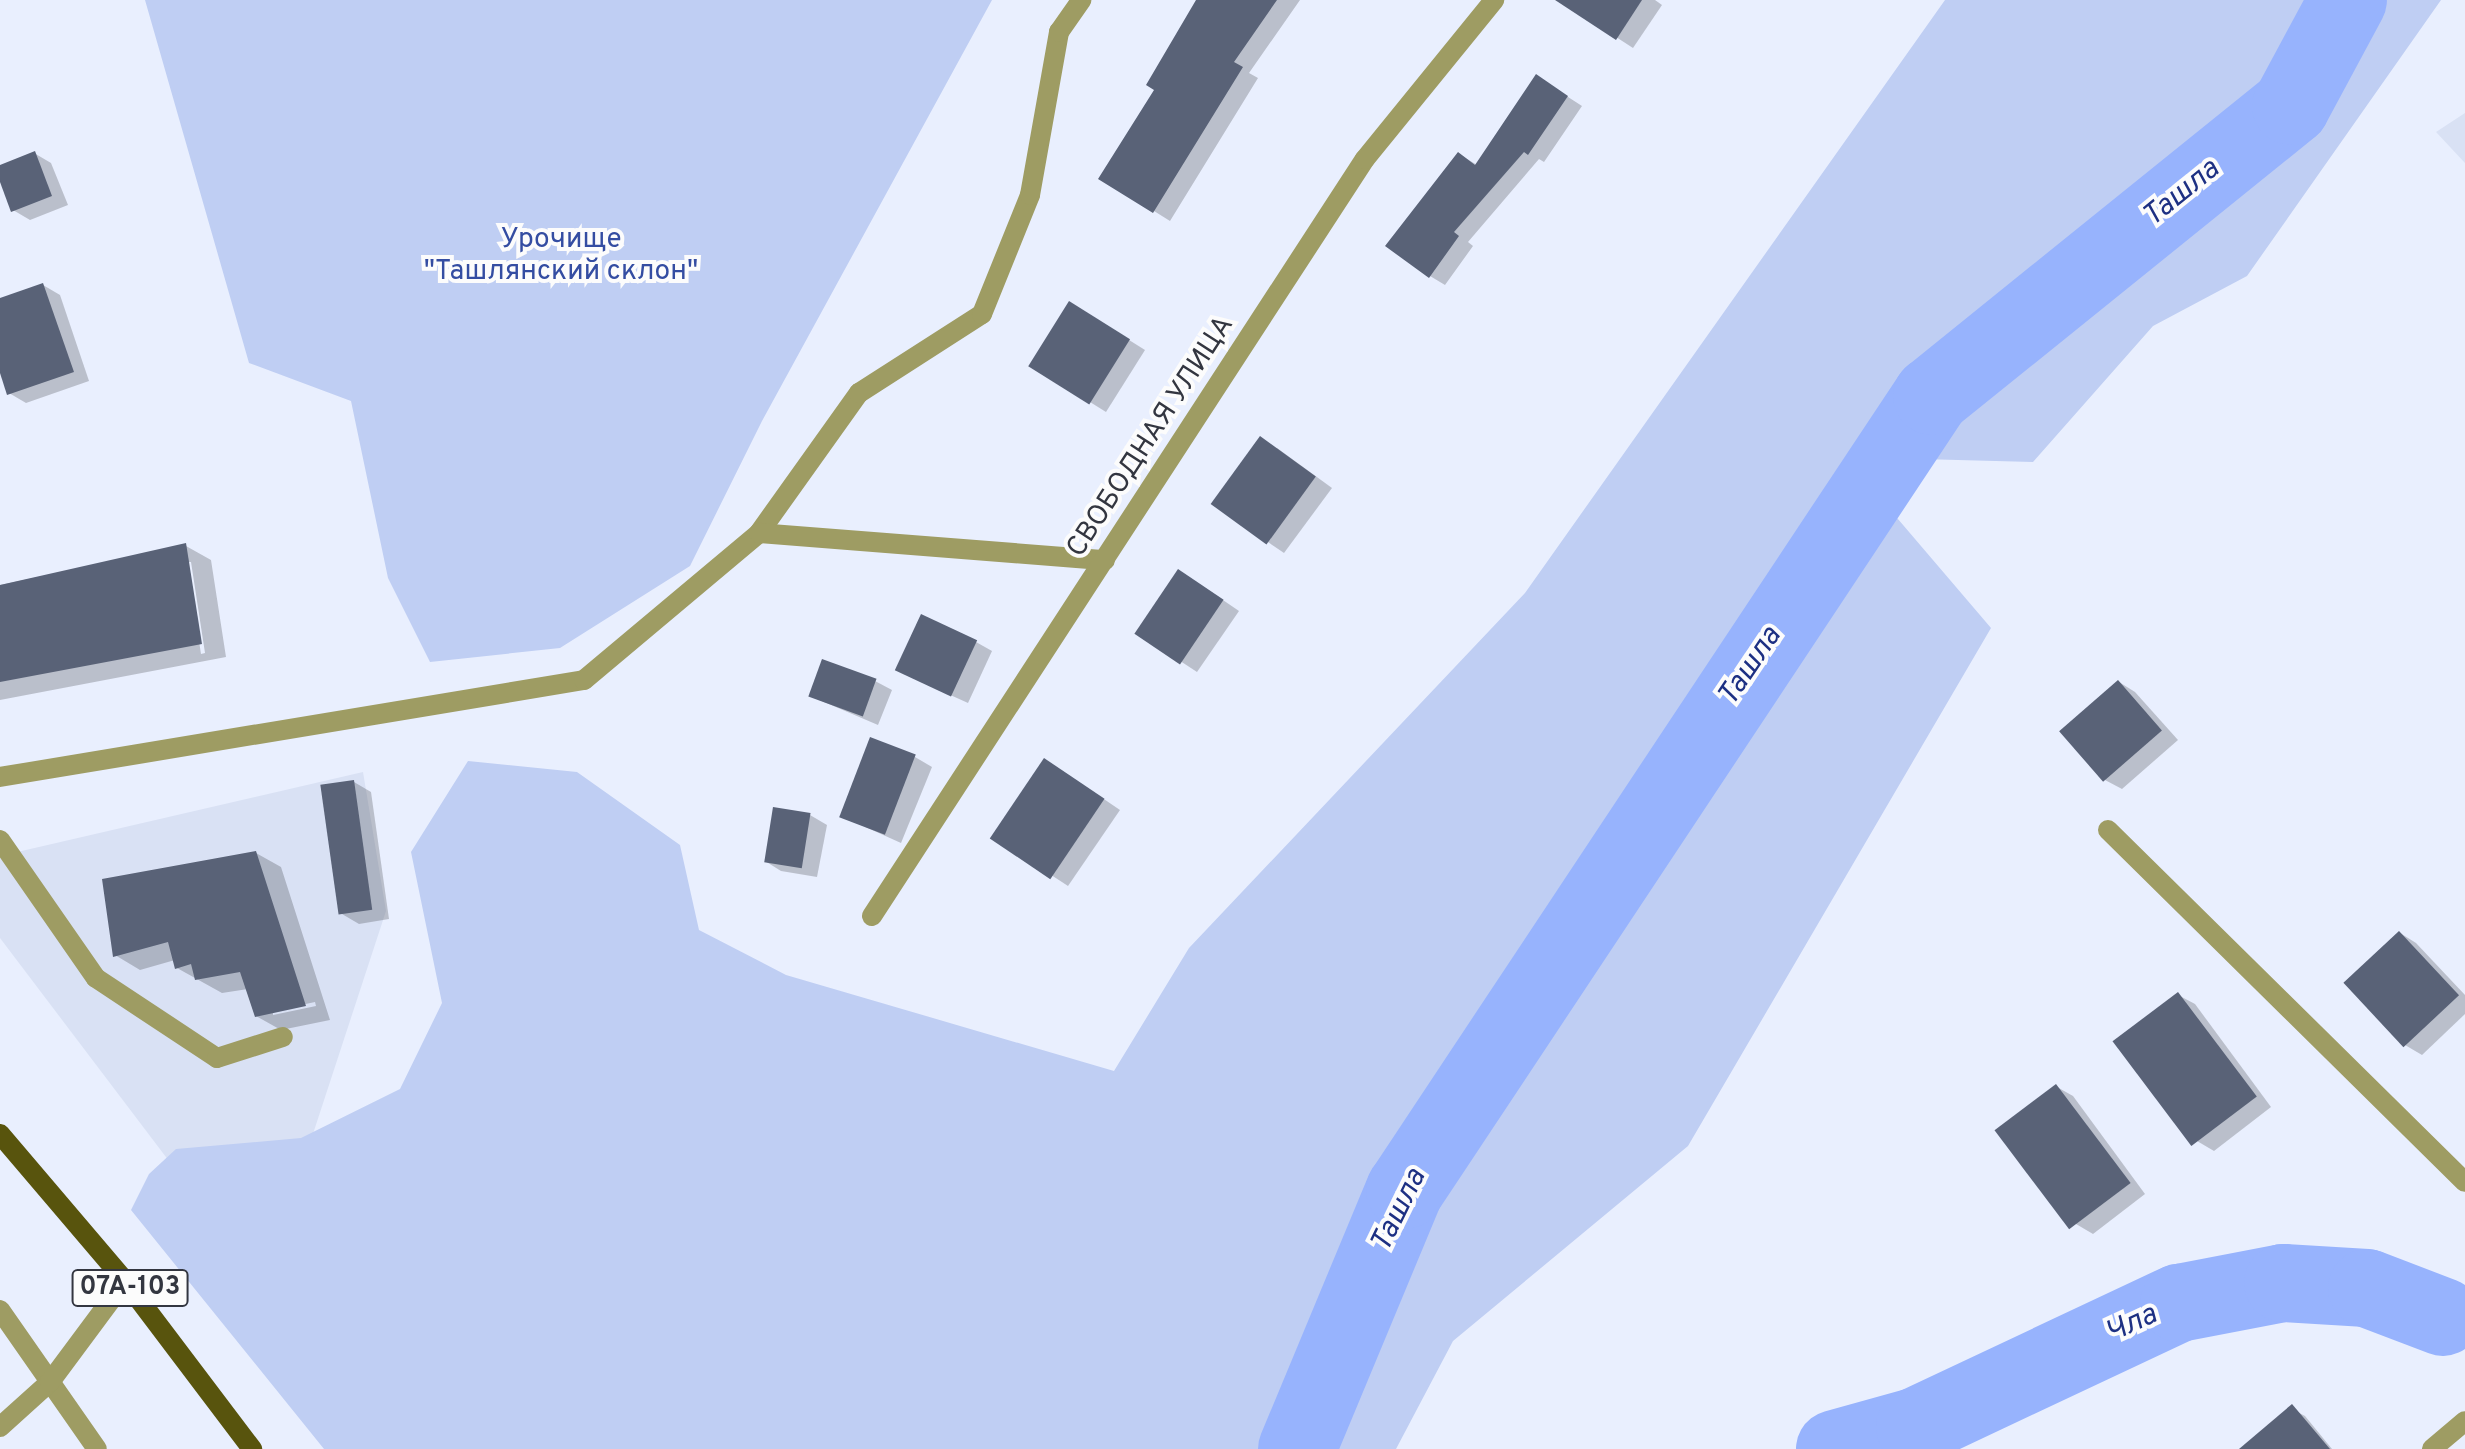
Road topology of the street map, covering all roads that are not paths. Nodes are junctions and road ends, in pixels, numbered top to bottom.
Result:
1 (1081, 0) edge
2 (1494, 0) edge
3 (759, 533) junction
4 (1105, 560) junction
5 (0, 777) edge
6 (2108, 830) dead end
7 (0, 840) edge
8 (872, 916) dead end
9 (283, 1037) dead end
10 (0, 1134) edge
11 (2462, 1172) edge
12 (125, 1281) junction
13 (0, 1310) edge
14 (50, 1382) junction
15 (2465, 1421) edge
16 (0, 1427) edge
17 (97, 1449) edge
18 (252, 1449) edge
19 (2432, 1449) edge

1 - 3 street
2 - 4 street, СВОБОДНАЯ УЛИЦА
3 - 4 street
3 - 5 street
4 - 8 street, СВОБОДНАЯ УЛИЦА
6 - 11 street
7 - 9 street
10 - 12 main road, 07А-103
12 - 14 street
12 - 18 main road, 07А-103
13 - 14 street
14 - 16 street
14 - 17 street
15 - 19 street

